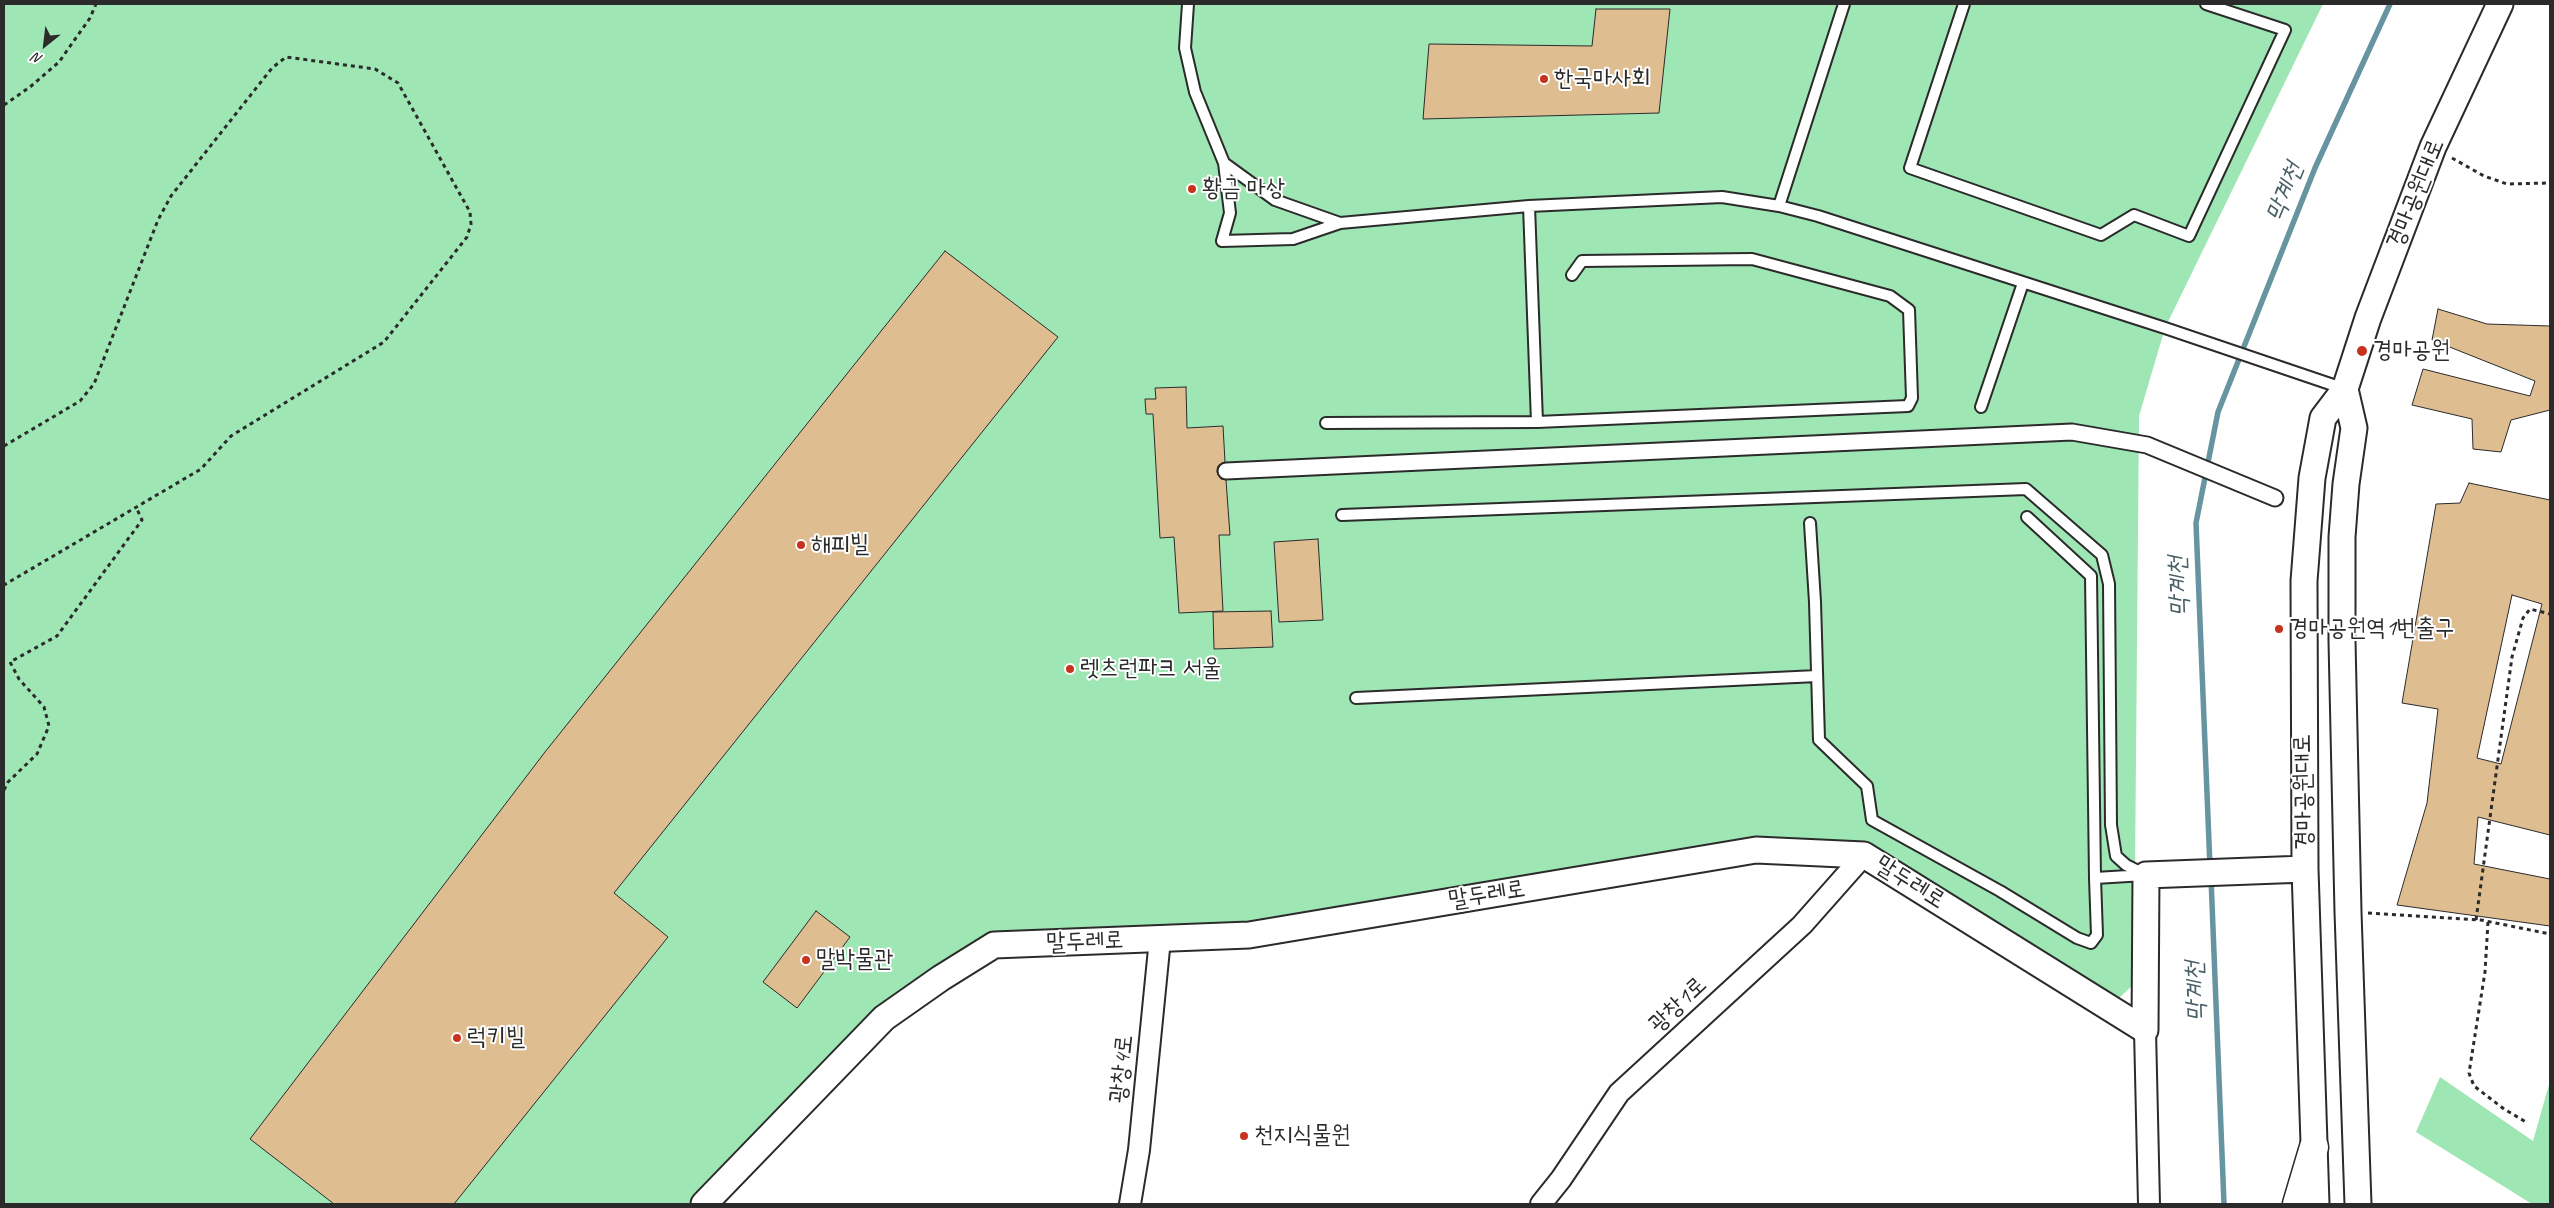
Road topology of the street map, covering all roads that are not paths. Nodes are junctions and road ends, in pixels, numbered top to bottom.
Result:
1 (1188, 4) edge
2 (1844, 4) edge
3 (1964, 4) edge
4 (2206, 4) edge
5 (2500, 4) edge
6 (1224, 163) junction
7 (1529, 206) junction
8 (1779, 206) junction
9 (1340, 224) junction
10 (1572, 275) dead end
11 (2023, 283) junction
12 (2345, 389) junction
13 (1981, 406) dead end
14 (1537, 422) junction
15 (1326, 423) dead end
16 (1226, 471) dead end
17 (2275, 498) dead end
18 (1342, 515) dead end
19 (2027, 517) dead end
20 (1810, 523) dead end
21 (1818, 676) junction
22 (1356, 698) dead end
23 (1864, 855) junction
24 (2305, 869) junction
25 (2155, 874) junction
26 (2095, 878) junction
27 (1160, 939) junction
28 (2145, 1030) junction
29 (2314, 1146) junction
30 (704, 1204) edge
31 (1130, 1204) edge
32 (1541, 1204) edge
33 (2149, 1204) edge
34 (2297, 1204) edge
35 (2316, 1204) edge
36 (2358, 1204) edge

1 - 6 lane
2 - 8 lane
3 - 4 lane
5 - 12 street, 경마공원대로
6 - 9 lane
6 - 9 lane
7 - 8 lane
7 - 9 lane
7 - 14 lane
8 - 11 lane
10 - 14 lane
11 - 12 lane
11 - 13 lane
12 - 24 street, 경마공원대로
12 - 36 street, 경마공원대로
14 - 15 lane
16 - 17 street
18 - 25 lane
19 - 26 lane
20 - 21 lane
21 - 22 lane
21 - 26 lane
23 - 27 street, 말두레로
23 - 28 street, 말두레로
23 - 32 street, 광창1로
24 - 25 street
24 - 29 street, 경마공원대로
25 - 26 lane
25 - 28 street
27 - 30 street, 말두레로
27 - 31 street, 광창4로
28 - 33 street
29 - 34 highway
29 - 35 street, 경마공원대로

